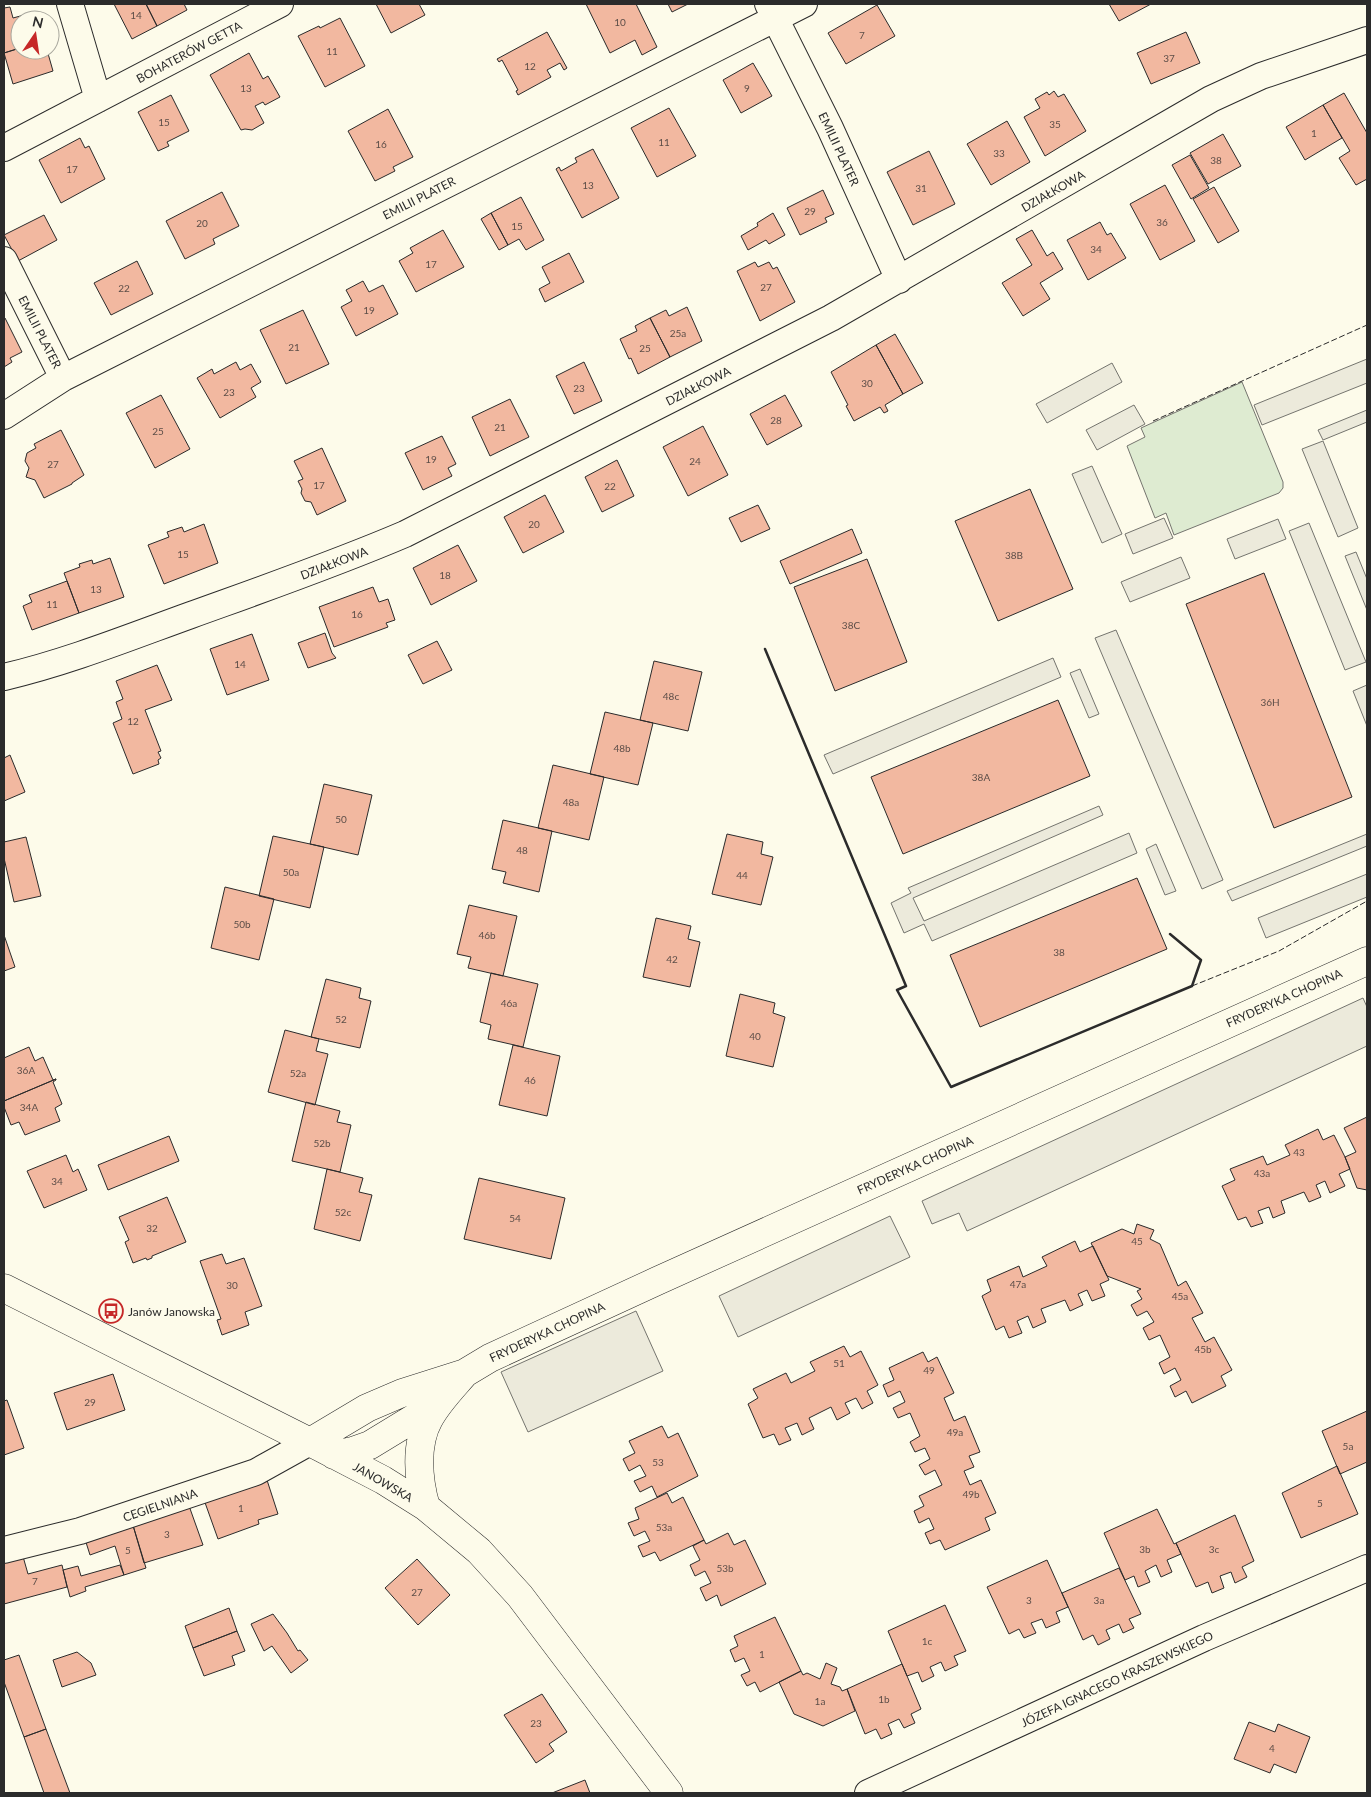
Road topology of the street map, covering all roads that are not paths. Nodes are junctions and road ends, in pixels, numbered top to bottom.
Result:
1 (70, 4) edge
2 (280, 4) edge
3 (804, 4) edge
4 (771, 12) edge
5 (1367, 40) edge
6 (98, 99) junction
7 (4, 148) edge
8 (4, 260) edge
9 (899, 280) junction
10 (63, 378) junction
11 (4, 416) edge
12 (4, 677) edge
13 (1367, 961) edge
14 (4, 1288) edge
15 (465, 1373) junction
16 (441, 1402) junction
17 (310, 1442) junction
18 (334, 1455) junction
19 (426, 1507) junction
20 (4, 1550) edge
21 (1367, 1568) edge
22 (669, 1793) edge
23 (868, 1793) edge

1 - 6 street
2 - 6 street, BOHATERÓW GETTA
3 - 4 street, EMILII PLATER
4 - 9 street, EMILII PLATER
4 - 10 street, EMILII PLATER
5 - 9 street, DZIAŁKOWA
6 - 7 street, BOHATERÓW GETTA
8 - 10 street, EMILII PLATER
9 - 12 street, DZIAŁKOWA
10 - 11 street, EMILII PLATER
13 - 15 street, FRYDERYKA CHOPINA
14 - 17 street, JANOWSKA
15 - 16 street, FRYDERYKA CHOPINA
15 - 17 street, FRYDERYKA CHOPINA
16 - 18 street, FRYDERYKA CHOPINA
16 - 19 street, FRYDERYKA CHOPINA
17 - 18 street, JANOWSKA
17 - 20 street, CEGIELNIANA
18 - 19 street, JANOWSKA
19 - 22 street, JANOWSKA
21 - 23 street, JÓZEFA IGNACEGO KRASZEWSKIEGO

